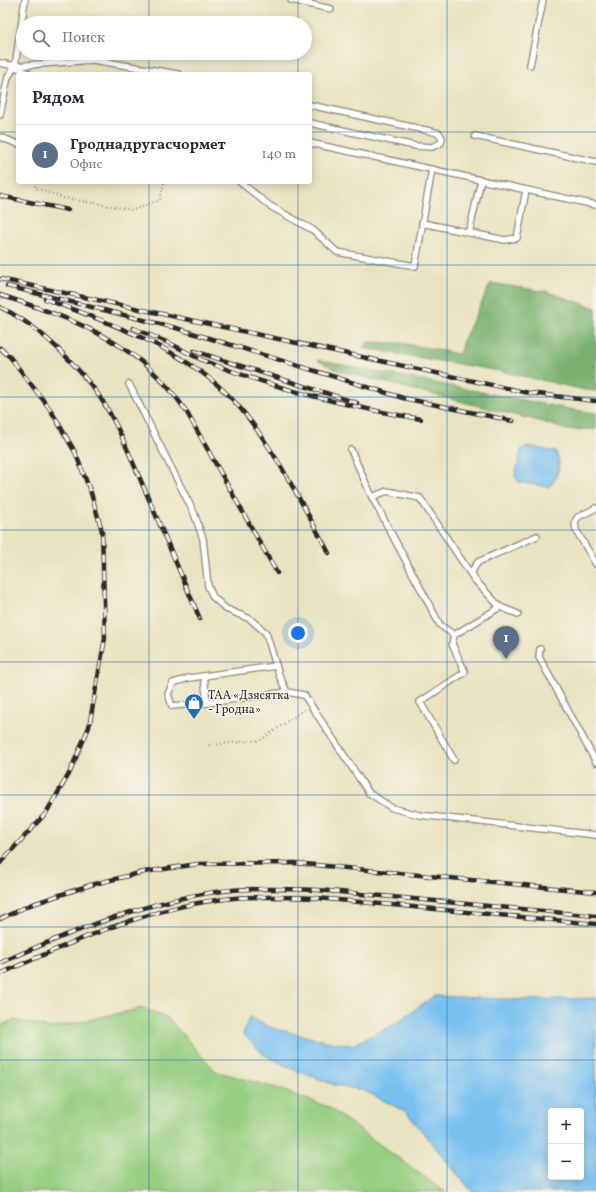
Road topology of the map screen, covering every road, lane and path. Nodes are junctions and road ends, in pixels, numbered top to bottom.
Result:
1 (25, 0) edge
2 (291, 0) edge
3 (543, 0) edge
4 (331, 9) dead end
5 (23, 16) edge
6 (16, 59) edge
7 (93, 60) edge
8 (93, 60) edge
9 (0, 63) edge
10 (530, 65) dead end
11 (15, 66) junction
12 (26, 72) edge
13 (166, 72) edge
14 (312, 105) edge
15 (0, 115) edge
16 (312, 123) edge
17 (476, 136) dead end
18 (0, 138) edge
19 (16, 143) edge
20 (312, 143) edge
21 (596, 162) edge
22 (432, 169) junction
23 (481, 180) junction
24 (36, 184) edge
25 (164, 184) edge
26 (242, 184) edge
27 (526, 190) junction
28 (596, 205) edge
29 (422, 224) junction
30 (469, 233) junction
31 (129, 384) dead end
32 (351, 450) dead end
33 (372, 497) junction
34 (596, 508) edge
35 (537, 536) dead end
36 (596, 564) edge
37 (474, 579) junction
38 (500, 607) junction
39 (518, 614) dead end
40 (454, 635) junction
41 (540, 649) dead end
42 (276, 666) junction
43 (204, 676) junction
44 (286, 692) junction
45 (207, 703) junction
46 (311, 705) junction
47 (209, 745) dead end
48 (454, 760) dead end
49 (596, 762) edge
50 (596, 835) edge

1 - 5 lane
2 - 4 lane
3 - 10 lane
6 - 11 lane
7 - 11 lane
8 - 13 lane
9 - 11 lane
11 - 12 lane
11 - 15 lane
14 - 16 lane
17 - 21 lane
18 - 19 lane
20 - 22 lane
22 - 23 lane
22 - 29 lane
23 - 27 lane
23 - 30 lane
24 - 25 path
26 - 29 lane
27 - 28 lane
27 - 30 lane
29 - 30 lane
31 - 42 lane
32 - 33 lane
33 - 37 lane
33 - 40 lane
34 - 36 lane
35 - 37 lane
37 - 38 lane
38 - 39 lane
38 - 40 lane
40 - 48 lane
41 - 49 lane
42 - 43 lane
42 - 44 lane
43 - 45 lane
43 - 45 lane
44 - 45 lane
44 - 46 lane
46 - 47 path
46 - 50 lane

